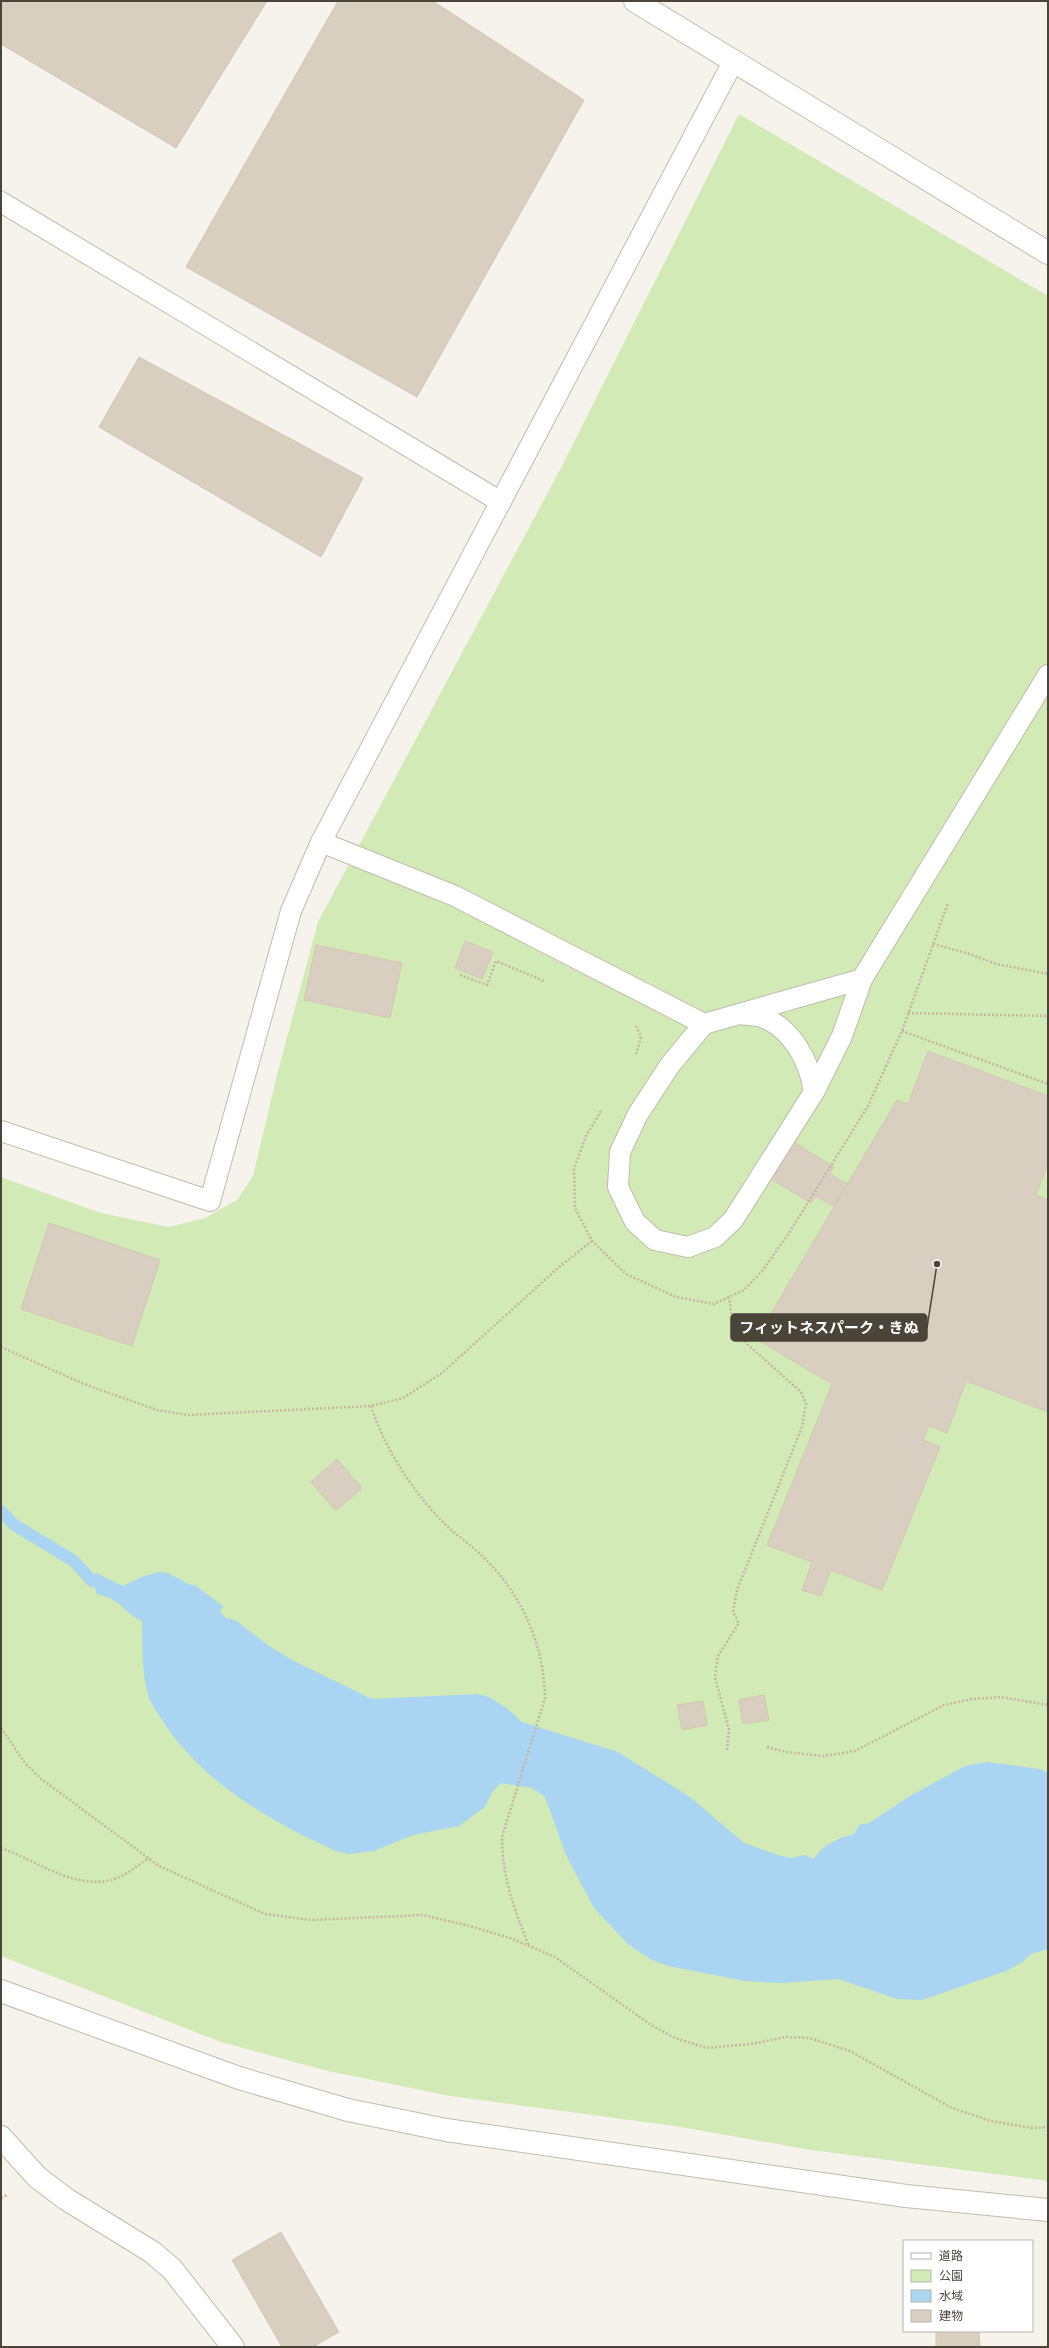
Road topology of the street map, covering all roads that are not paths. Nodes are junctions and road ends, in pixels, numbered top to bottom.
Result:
1 (640, 2) edge
2 (734, 60) junction
3 (1, 202) edge
4 (1048, 253) edge
5 (501, 502) junction
6 (1048, 675) edge
7 (321, 842) junction
8 (862, 980) junction
9 (738, 1013) junction
10 (704, 1024) junction
11 (814, 1092) junction
12 (1, 1131) edge
13 (1, 1991) edge
14 (1, 2137) edge
15 (1048, 2210) edge
16 (233, 2347) edge

1 - 2 street
2 - 4 street
2 - 5 lane
3 - 5 lane
5 - 7 lane
6 - 8 lane
7 - 10 lane
7 - 12 lane
8 - 9 lane
8 - 11 lane
9 - 10 lane
9 - 11 lane
10 - 11 lane
13 - 15 street
14 - 16 street

